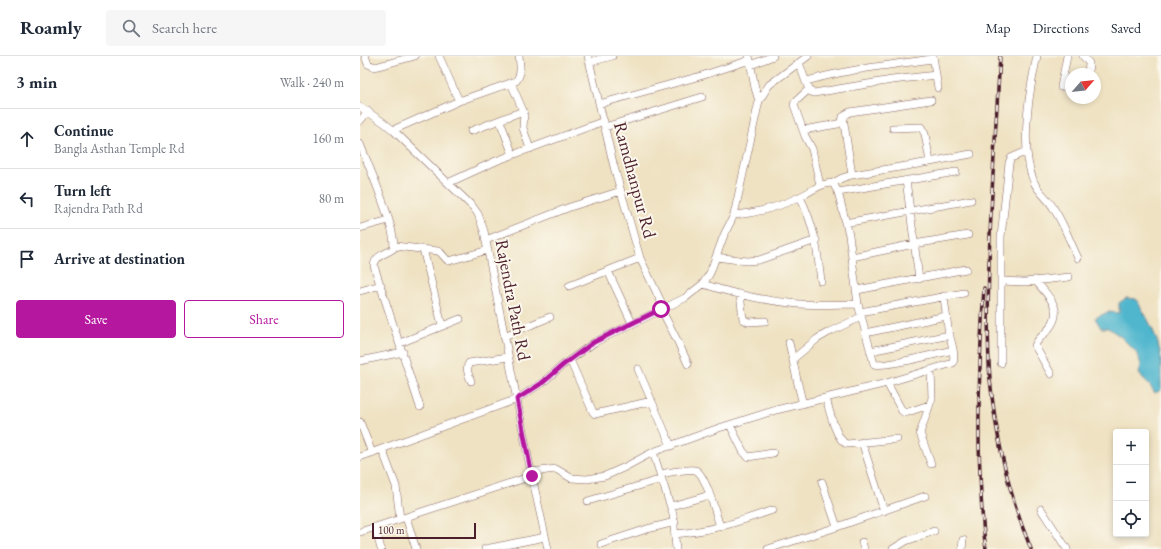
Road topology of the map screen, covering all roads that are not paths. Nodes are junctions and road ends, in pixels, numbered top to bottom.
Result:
1 (365, 56) edge
2 (415, 56) edge
3 (439, 56) edge
4 (519, 56) edge
5 (612, 56) edge
6 (773, 56) edge
7 (808, 56) edge
8 (1036, 56) edge
9 (1067, 56) edge
10 (1083, 56) edge
11 (933, 58) edge
12 (589, 59) edge
13 (750, 60) edge
14 (798, 63) junction
15 (1089, 68) edge
16 (936, 74) junction
17 (807, 81) junction
18 (511, 83) junction
19 (938, 88) dead end
20 (1061, 88) dead end
21 (809, 90) junction
22 (702, 97) dead end
23 (930, 100) dead end
24 (459, 101) junction
25 (759, 101) junction
26 (600, 104) junction
27 (360, 107) edge
28 (368, 111) junction
29 (523, 111) junction
30 (843, 116) junction
31 (360, 121) edge
32 (500, 121) junction
33 (604, 124) junction
34 (893, 128) dead end
35 (393, 130) junction
36 (803, 130) junction
37 (471, 131) dead end
38 (360, 144) edge
39 (530, 149) junction
40 (1027, 151) junction
41 (971, 154) dead end
42 (513, 155) junction
43 (930, 162) junction
44 (956, 172) dead end
45 (852, 175) junction
46 (906, 180) junction
47 (448, 183) junction
48 (833, 183) junction
49 (820, 185) junction
50 (621, 191) junction
51 (838, 192) junction
52 (800, 197) junction
53 (971, 200) dead end
54 (909, 210) junction
55 (734, 215) junction
56 (389, 220) junction
57 (845, 223) junction
58 (360, 228) edge
59 (968, 235) dead end
60 (486, 240) junction
61 (816, 240) junction
62 (914, 244) junction
63 (395, 246) junction
64 (423, 249) junction
65 (488, 250) junction
66 (716, 257) junction
67 (852, 257) junction
68 (640, 258) junction
69 (1078, 258) dead end
70 (966, 269) dead end
71 (608, 271) junction
72 (1069, 277) dead end
73 (919, 279) junction
74 (1035, 280) junction
75 (821, 281) dead end
76 (1001, 281) junction
77 (381, 284) junction
78 (703, 284) junction
79 (569, 286) dead end
80 (856, 290) junction
81 (360, 291) edge
82 (964, 293) dead end
83 (740, 294) junction
84 (944, 296) junction
85 (858, 304) junction
86 (662, 309) junction
87 (861, 315) junction
88 (946, 316) junction
89 (550, 317) dead end
90 (460, 319) dead end
91 (765, 321) dead end
92 (632, 323) junction
93 (442, 325) junction
94 (865, 333) junction
95 (504, 336) junction
96 (950, 336) junction
97 (400, 343) junction
98 (789, 343) dead end
99 (953, 350) junction
100 (870, 351) junction
101 (403, 352) junction
102 (508, 357) junction
103 (793, 359) junction
104 (570, 360) junction
105 (360, 361) edge
106 (1001, 363) dead end
107 (688, 364) dead end
108 (638, 369) dead end
109 (931, 370) junction
110 (1051, 374) dead end
111 (471, 381) dead end
112 (886, 383) junction
113 (826, 398) junction
114 (517, 399) junction
115 (652, 401) junction
116 (803, 404) junction
117 (929, 405) junction
118 (420, 407) dead end
119 (360, 422) edge
120 (730, 425) junction
121 (897, 439) dead end
122 (862, 442) junction
123 (671, 446) junction
124 (382, 449) junction
125 (653, 452) junction
126 (372, 453) junction
127 (773, 453) dead end
128 (360, 457) edge
129 (930, 464) dead end
130 (532, 474) junction
131 (661, 476) junction
132 (822, 482) dead end
133 (710, 495) junction
134 (925, 496) dead end
135 (588, 501) dead end
136 (671, 506) junction
137 (1041, 509) dead end
138 (773, 510) dead end
139 (884, 511) junction
140 (403, 518) junction
141 (675, 522) junction
142 (375, 527) junction
143 (720, 527) junction
144 (837, 527) junction
145 (934, 531) dead end
146 (360, 532) edge
147 (676, 534) junction
148 (545, 537) junction
149 (963, 540) dead end
150 (601, 544) dead end
151 (381, 549) edge
152 (416, 549) edge
153 (485, 549) edge
154 (548, 549) edge
155 (676, 549) edge
156 (768, 549) edge
157 (893, 549) edge
158 (962, 549) edge
159 (1067, 549) edge

1 - 2 street
3 - 24 street
4 - 18 street
5 - 12 street
6 - 13 street
7 - 14 street
8 - 40 street
9 - 20 street
10 - 15 street
11 - 16 street
11 - 17 street
12 - 26 street, Ramdhanpur Rd
13 - 25 street
13 - 26 street
14 - 17 street
14 - 25 street
16 - 19 street
16 - 21 street
17 - 21 street
18 - 24 street
18 - 29 street
21 - 36 street
22 - 33 street
23 - 30 street
24 - 35 street
25 - 55 street
26 - 33 street, Ramdhanpur Rd
27 - 28 street, Rajendra Path Rd
28 - 31 street
28 - 35 street, Rajendra Path Rd
29 - 32 street
29 - 39 street
30 - 36 street
30 - 45 street
32 - 37 street
32 - 42 street
33 - 39 street
33 - 50 street, Ramdhanpur Rd
34 - 43 street
35 - 47 street, Rajendra Path Rd
36 - 49 street
38 - 56 street
39 - 42 street
40 - 69 street
40 - 76 street
41 - 43 street
42 - 47 street
43 - 45 street
44 - 46 street
45 - 48 street
46 - 51 street
46 - 54 street
47 - 60 street, Rajendra Path Rd
48 - 49 street
48 - 51 street
49 - 52 street
50 - 60 street
50 - 68 street, Ramdhanpur Rd
51 - 57 street
52 - 55 street
52 - 61 street
53 - 54 street
54 - 57 street
54 - 62 street
55 - 66 street
56 - 58 street
56 - 63 street
57 - 67 street
59 - 62 street
60 - 65 street, Rajendra Path Rd
61 - 66 street
61 - 75 street
62 - 67 street
62 - 73 street
63 - 64 street
63 - 77 street
64 - 65 street
64 - 93 street
65 - 95 street, Rajendra Path Rd
66 - 78 street
67 - 80 street
68 - 71 street
68 - 86 street, Ramdhanpur Rd
70 - 73 street
71 - 79 street
71 - 92 street
72 - 74 street
73 - 80 street
74 - 76 street
74 - 110 street
76 - 106 street
77 - 81 street
77 - 97 street
78 - 83 street
78 - 86 street
80 - 85 street
82 - 84 street
83 - 85 street
83 - 91 street
84 - 87 street
84 - 88 street
85 - 87 street
86 - 92 street
86 - 107 street, Ramdhanpur Rd
87 - 94 street
87 - 103 street
88 - 94 street
88 - 96 street
89 - 95 street
90 - 93 street
92 - 104 street
93 - 97 street
94 - 100 street
95 - 102 street, Rajendra Path Rd
96 - 99 street
96 - 100 street
97 - 101 street
98 - 103 street
99 - 100 street
99 - 109 street
101 - 105 street
101 - 118 street
102 - 111 street
102 - 114 street, Rajendra Path Rd
103 - 116 street
104 - 114 street
104 - 115 street
108 - 115 street
109 - 112 street
109 - 117 street
112 - 113 street
112 - 117 street
113 - 116 street
113 - 122 street
114 - 124 street
114 - 130 street, Rajendra Path Rd
115 - 123 street
116 - 120 street
117 - 129 street
119 - 126 street
120 - 123 street
120 - 127 street
121 - 122 street
122 - 139 street
123 - 125 street
124 - 126 street
124 - 140 street
125 - 130 street
125 - 131 street
126 - 128 street
130 - 140 street
130 - 148 street, Rajendra Path Rd
131 - 133 street
131 - 135 street
131 - 136 street
132 - 144 street
133 - 136 street
133 - 143 street
134 - 139 street
136 - 141 street
137 - 159 street
138 - 143 street
139 - 144 street
140 - 142 street
140 - 152 street
141 - 147 street
141 - 150 street
142 - 146 street
142 - 151 street
143 - 147 street
144 - 156 street
145 - 157 street
147 - 155 street
148 - 153 street
148 - 154 street, Rajendra Path Rd
149 - 158 street

